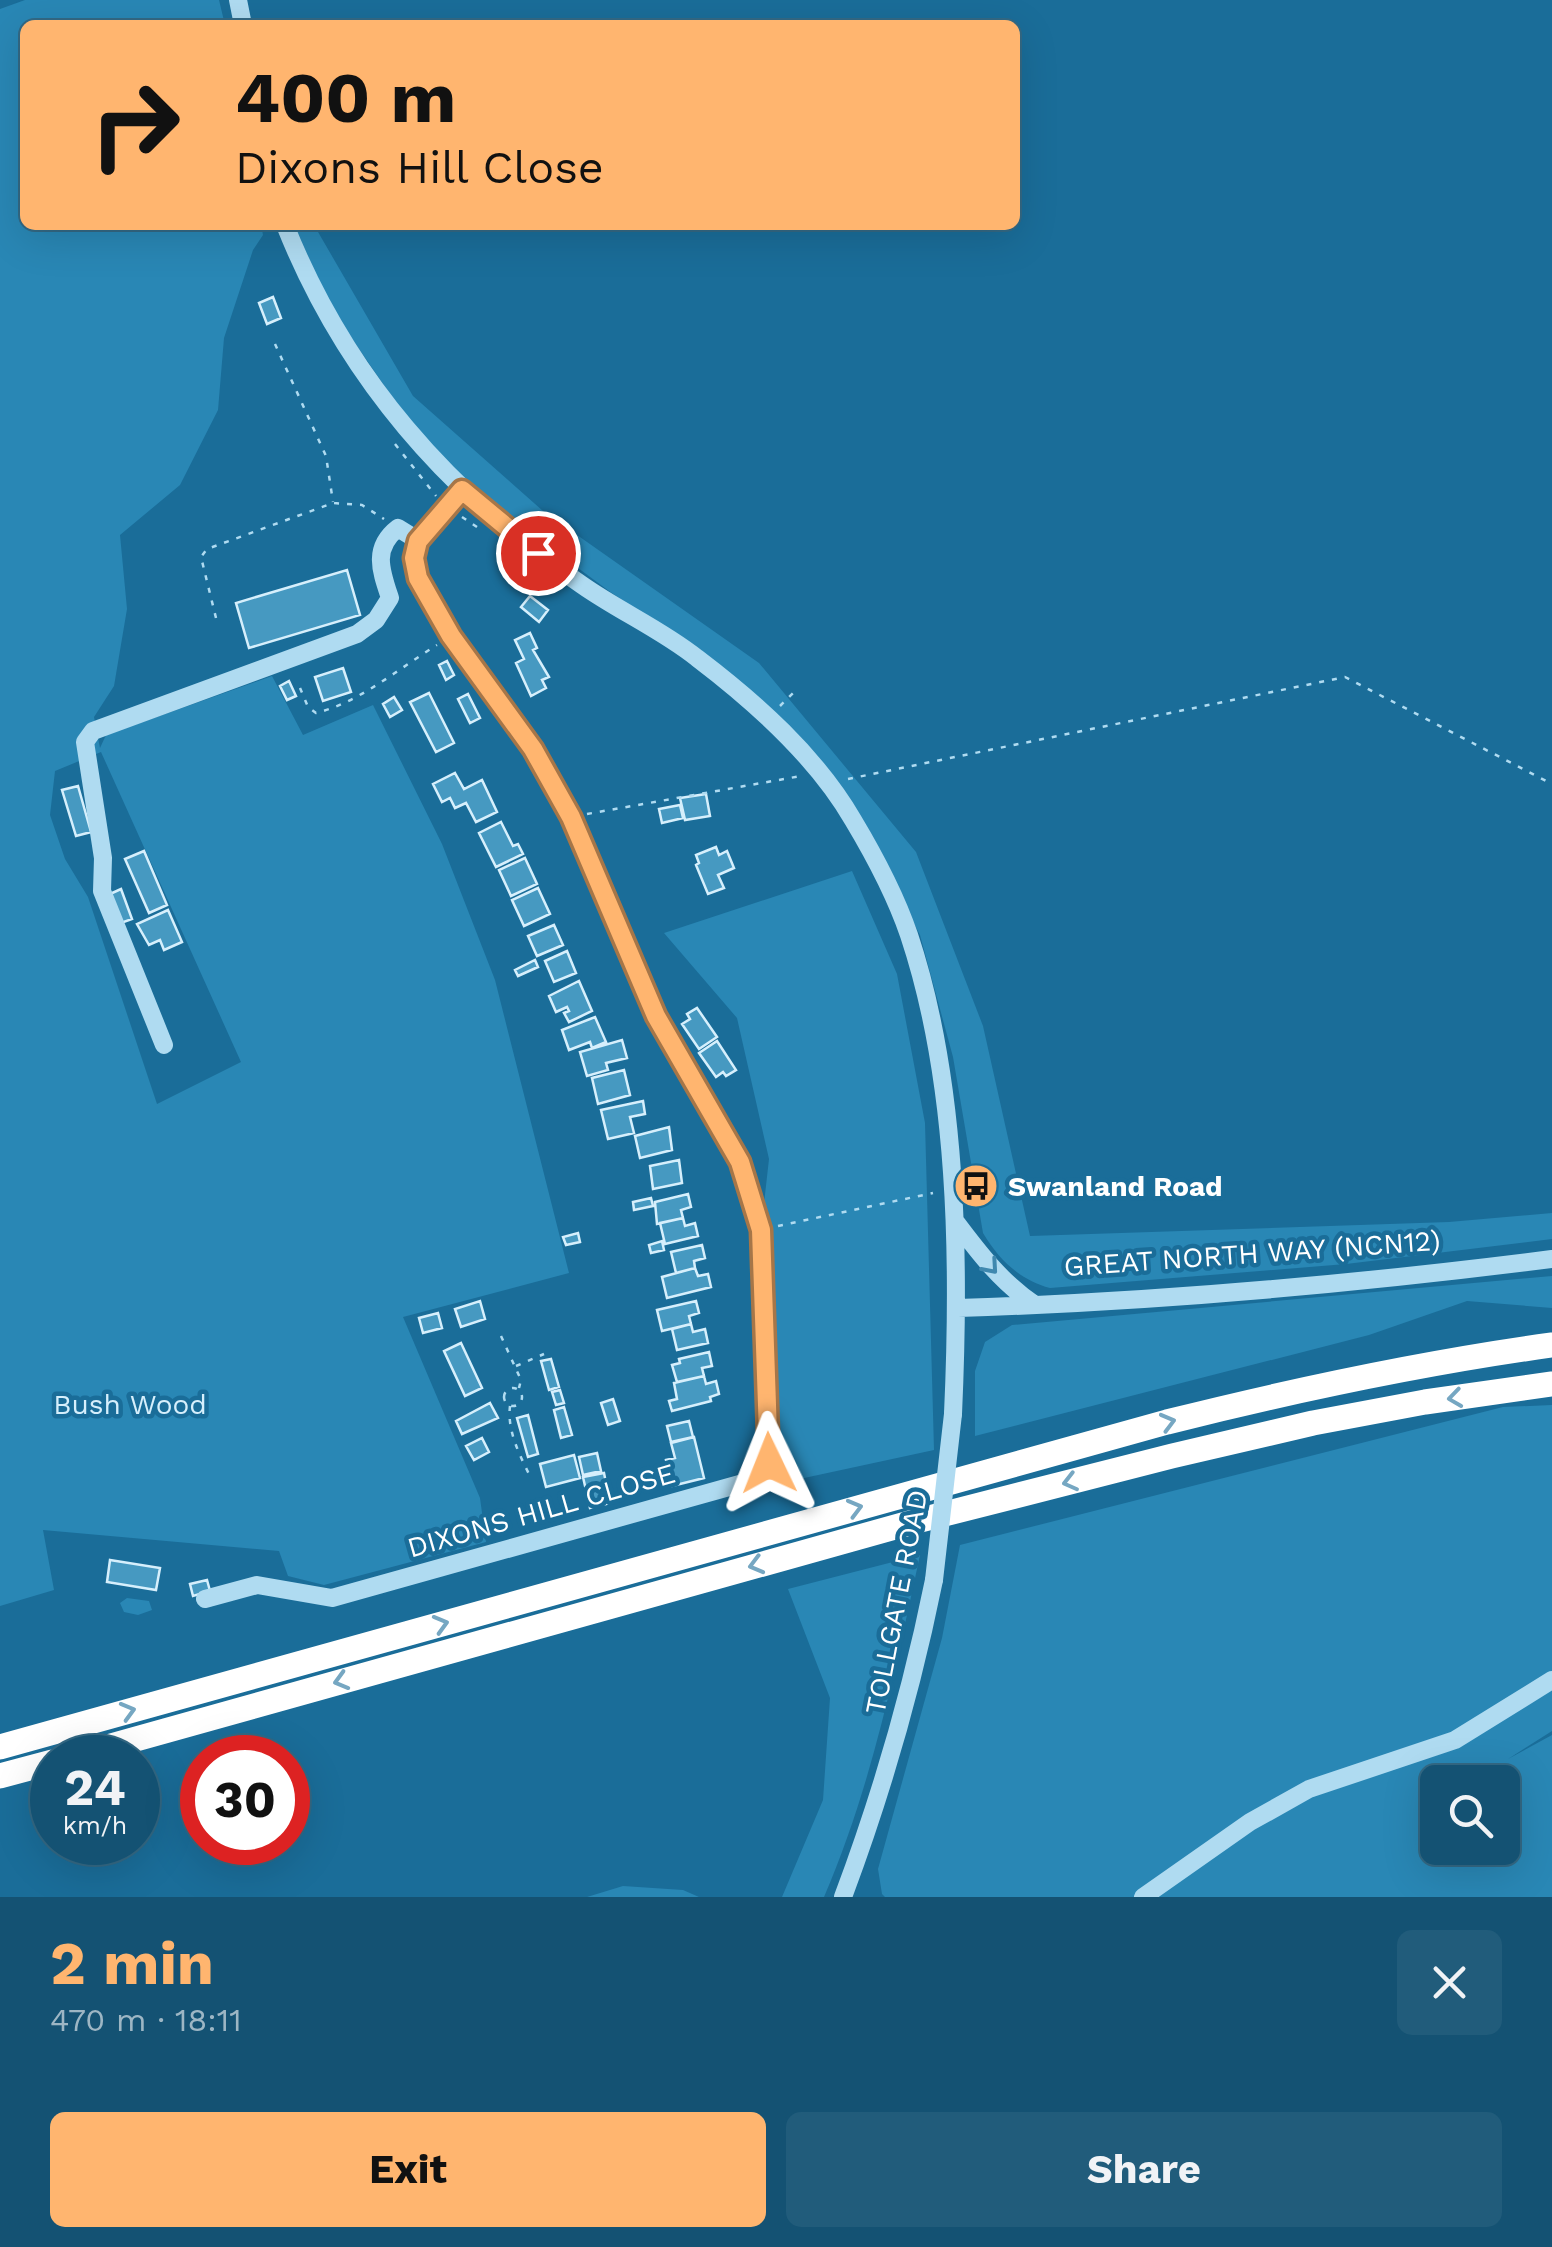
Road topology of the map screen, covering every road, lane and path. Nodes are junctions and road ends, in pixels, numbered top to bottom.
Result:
1 (287, 230) edge
2 (275, 344) dead end
3 (386, 432) dead end
4 (462, 490) junction
5 (333, 503) junction
6 (448, 508) junction
7 (398, 528) junction
8 (480, 530) dead end
9 (418, 541) junction
10 (216, 618) dead end
11 (451, 636) junction
12 (300, 688) dead end
13 (794, 764) dead end
14 (813, 775) junction
15 (1552, 784) edge
16 (571, 817) junction
17 (164, 1045) dead end
18 (932, 1193) dead end
19 (955, 1220) junction
20 (761, 1230) junction
21 (1552, 1259) edge
22 (1036, 1304) junction
23 (958, 1308) junction
24 (501, 1336) dead end
25 (1552, 1344) edge
26 (544, 1354) dead end
27 (515, 1367) junction
28 (1552, 1384) edge
29 (518, 1389) junction
30 (510, 1406) junction
31 (530, 1476) dead end
32 (205, 1599) dead end
33 (1552, 1680) edge
34 (150, 1735) edge
35 (0, 1747) edge
36 (30, 1768) edge
37 (0, 1776) edge
38 (843, 1897) edge
39 (1142, 1897) edge

1 - 4 street, TOLLGATE ROAD
2 - 5 path
3 - 6 path
4 - 6 street
4 - 14 street, TOLLGATE ROAD
5 - 7 path
5 - 10 path
6 - 8 path
6 - 9 street
7 - 9 street
7 - 17 street
9 - 11 street, DIXONS HILL CLOSE
11 - 12 path
11 - 16 street, DIXONS HILL CLOSE
13 - 14 path
14 - 15 path
14 - 16 path
14 - 19 street, TOLLGATE ROAD
16 - 20 street, DIXONS HILL CLOSE
18 - 20 path
19 -> 22 street
19 - 23 street, TOLLGATE ROAD
20 - 32 street, DIXONS HILL CLOSE
21 - 22 street
22 - 23 street
23 - 38 street, TOLLGATE ROAD, bridge
24 - 27 path
35 -> 25 highway
26 - 27 path
27 - 29 path
28 -> 34 highway
29 - 30 path
29 - 30 path
30 - 31 path
33 - 39 street
36 - 37 highway

